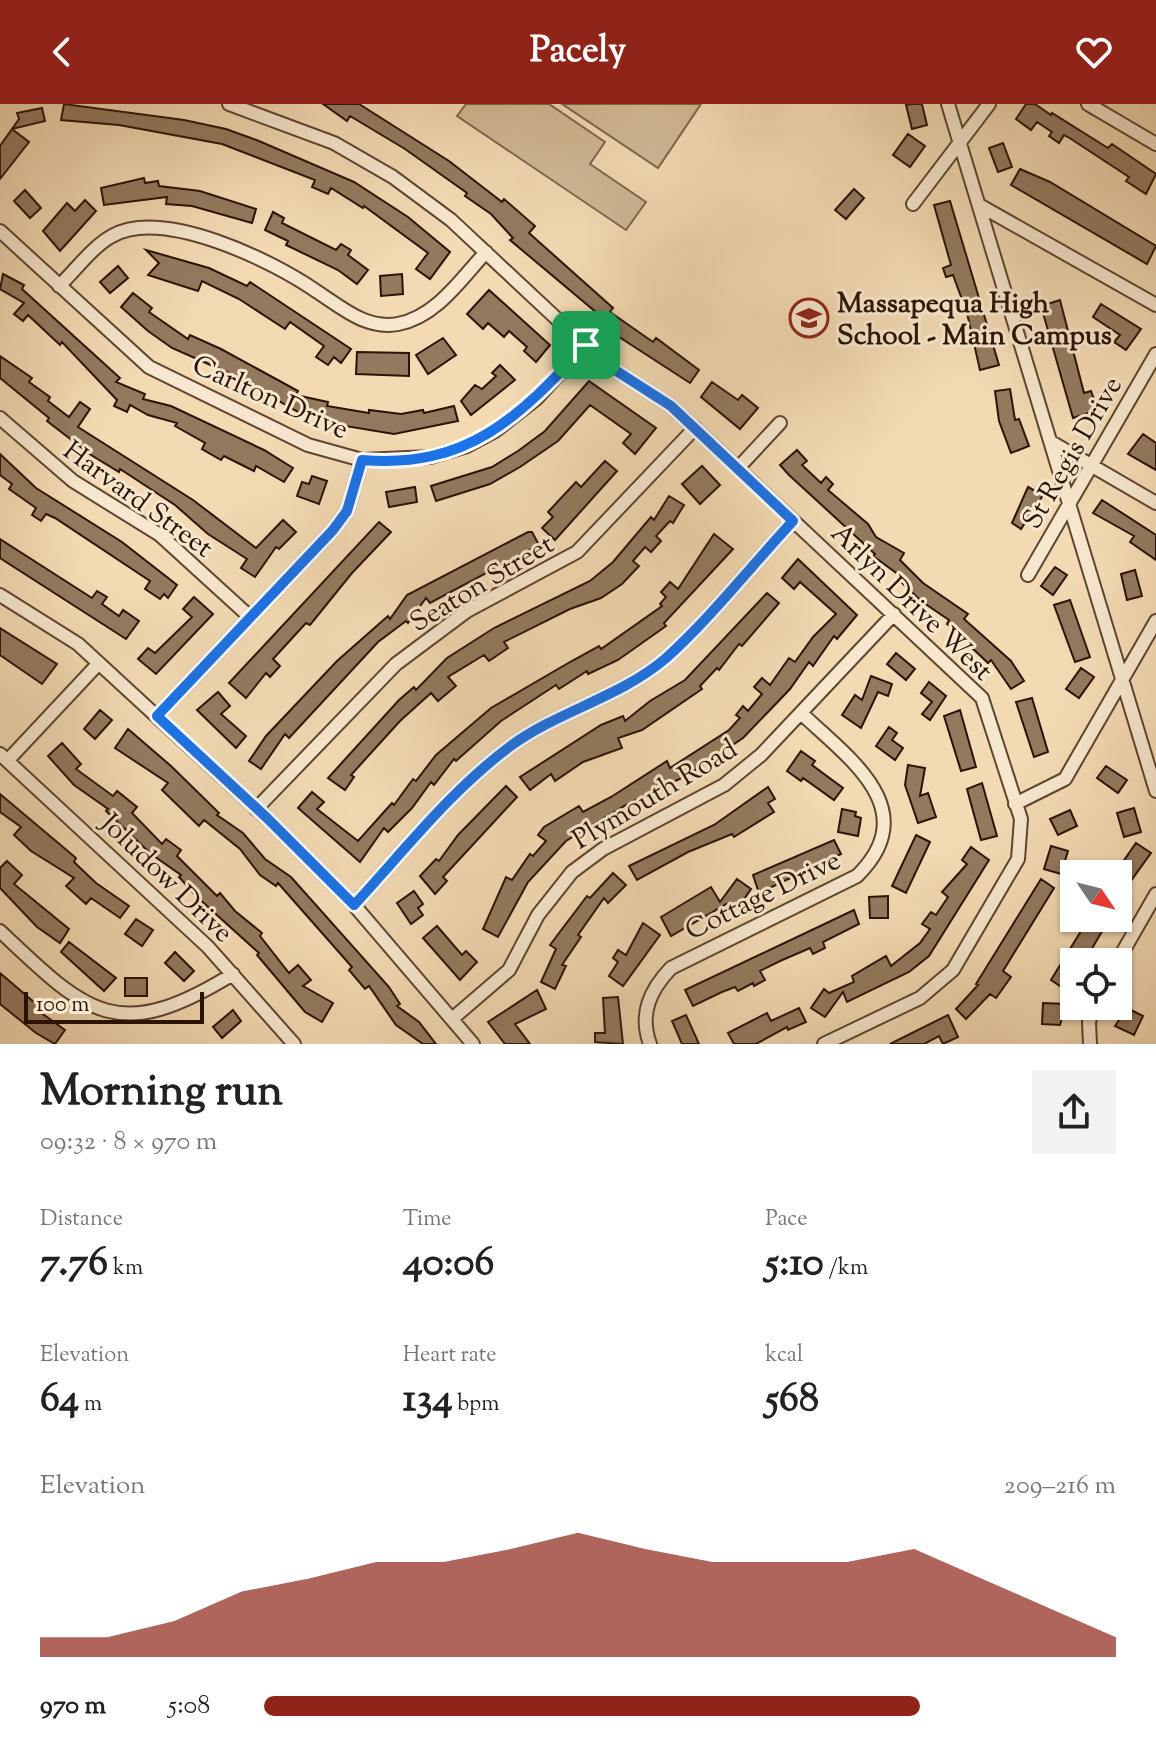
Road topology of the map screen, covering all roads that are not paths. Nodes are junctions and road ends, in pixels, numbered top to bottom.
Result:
1 (229, 104) edge
2 (948, 104) edge
3 (989, 104) edge
4 (1088, 104) edge
5 (960, 142) junction
6 (1156, 144) edge
7 (913, 204) dead end
8 (979, 205) junction
9 (0, 231) edge
10 (486, 252) junction
11 (59, 286) junction
12 (1156, 305) edge
13 (586, 345) junction
14 (1156, 354) edge
15 (0, 418) edge
16 (780, 423) dead end
17 (695, 428) junction
18 (1051, 442) junction
19 (362, 460) junction
20 (1091, 466) junction
21 (739, 467) junction
22 (1070, 502) junction
23 (1156, 503) edge
24 (793, 521) junction
25 (1028, 575) dead end
26 (0, 595) edge
27 (894, 614) junction
28 (250, 617) junction
29 (1156, 621) edge
30 (99, 663) junction
31 (1122, 680) junction
32 (802, 714) junction
33 (157, 716) junction
34 (4, 757) edge
35 (1156, 791) edge
36 (1015, 804) junction
37 (256, 809) junction
38 (1156, 894) edge
39 (354, 905) junction
40 (0, 931) edge
41 (1125, 948) edge
42 (233, 974) junction
43 (452, 1019) junction
44 (1090, 1020) edge
45 (294, 1044) edge
46 (473, 1044) edge
47 (650, 1044) edge
48 (824, 1044) edge
49 (1090, 1044) edge

1 - 10 street, Arlyn Drive West
2 - 5 street
3 - 5 street
4 - 6 street
5 - 7 street
5 - 8 street
8 - 12 street
8 - 18 street
9 - 11 street, Carlton Drive
10 - 11 street
10 - 13 street, Arlyn Drive West
11 - 19 street, Carlton Drive
13 - 17 street, Arlyn Drive West
13 - 19 street, Carlton Drive
14 - 20 street, St Regis Drive
15 - 28 street, Harvard Street
16 - 21 street
17 - 21 street, Arlyn Drive West
17 - 37 street, Seaton Street
18 - 20 street
18 - 22 street
19 - 28 street
20 - 22 street, St Regis Drive
20 - 23 street
21 - 24 street, Arlyn Drive West
22 - 25 street, St Regis Drive
22 - 31 street
24 - 27 street, Arlyn Drive West
24 - 39 street
26 - 30 street
27 - 32 street, Plymouth Road
27 - 36 street, Arlyn Drive West
28 - 33 street
29 - 31 street
30 - 33 street
30 - 34 street
31 - 35 street
31 - 36 street
32 - 43 street, Plymouth Road
32 - 47 street, Cottage Drive
33 - 37 street
34 - 42 street, Joludow Drive
36 - 48 street, Arlyn Drive West
37 - 39 street
38 - 41 street
39 - 43 street
40 - 42 street
42 - 45 street, Joludow Drive
43 - 46 street
44 - 49 street

